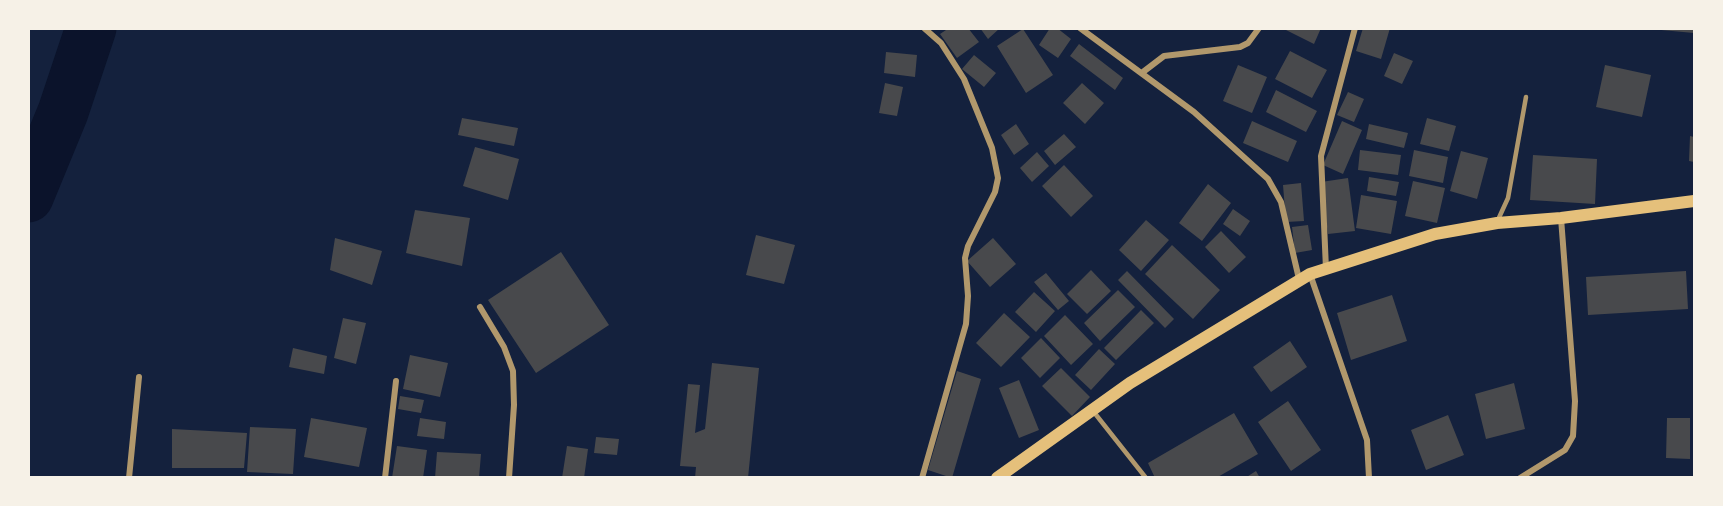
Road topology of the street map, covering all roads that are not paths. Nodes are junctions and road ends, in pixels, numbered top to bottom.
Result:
1 (924, 28) edge
2 (1080, 28) edge
3 (1259, 28) edge
4 (1355, 28) edge
5 (1143, 72) junction
6 (1526, 97) dead end
7 (1695, 201) edge
8 (1561, 218) junction
9 (1497, 222) junction
10 (1326, 269) junction
11 (1305, 277) junction
12 (480, 307) dead end
13 (139, 377) dead end
14 (396, 381) dead end
15 (1093, 411) junction
16 (129, 477) edge
17 (385, 477) edge
18 (509, 477) edge
19 (922, 477) edge
20 (997, 477) edge
21 (1146, 477) edge
22 (1370, 477) edge
23 (1520, 477) edge

1 - 19 street
2 - 5 street
3 - 5 street
4 - 10 street
5 - 11 street
6 - 9 lane
7 - 8 main road
8 - 9 main road
8 - 23 street
9 - 10 main road
10 - 11 main road
11 - 15 main road
11 - 22 street
12 - 18 street
13 - 16 street
14 - 17 street
15 - 20 main road
15 - 21 lane

